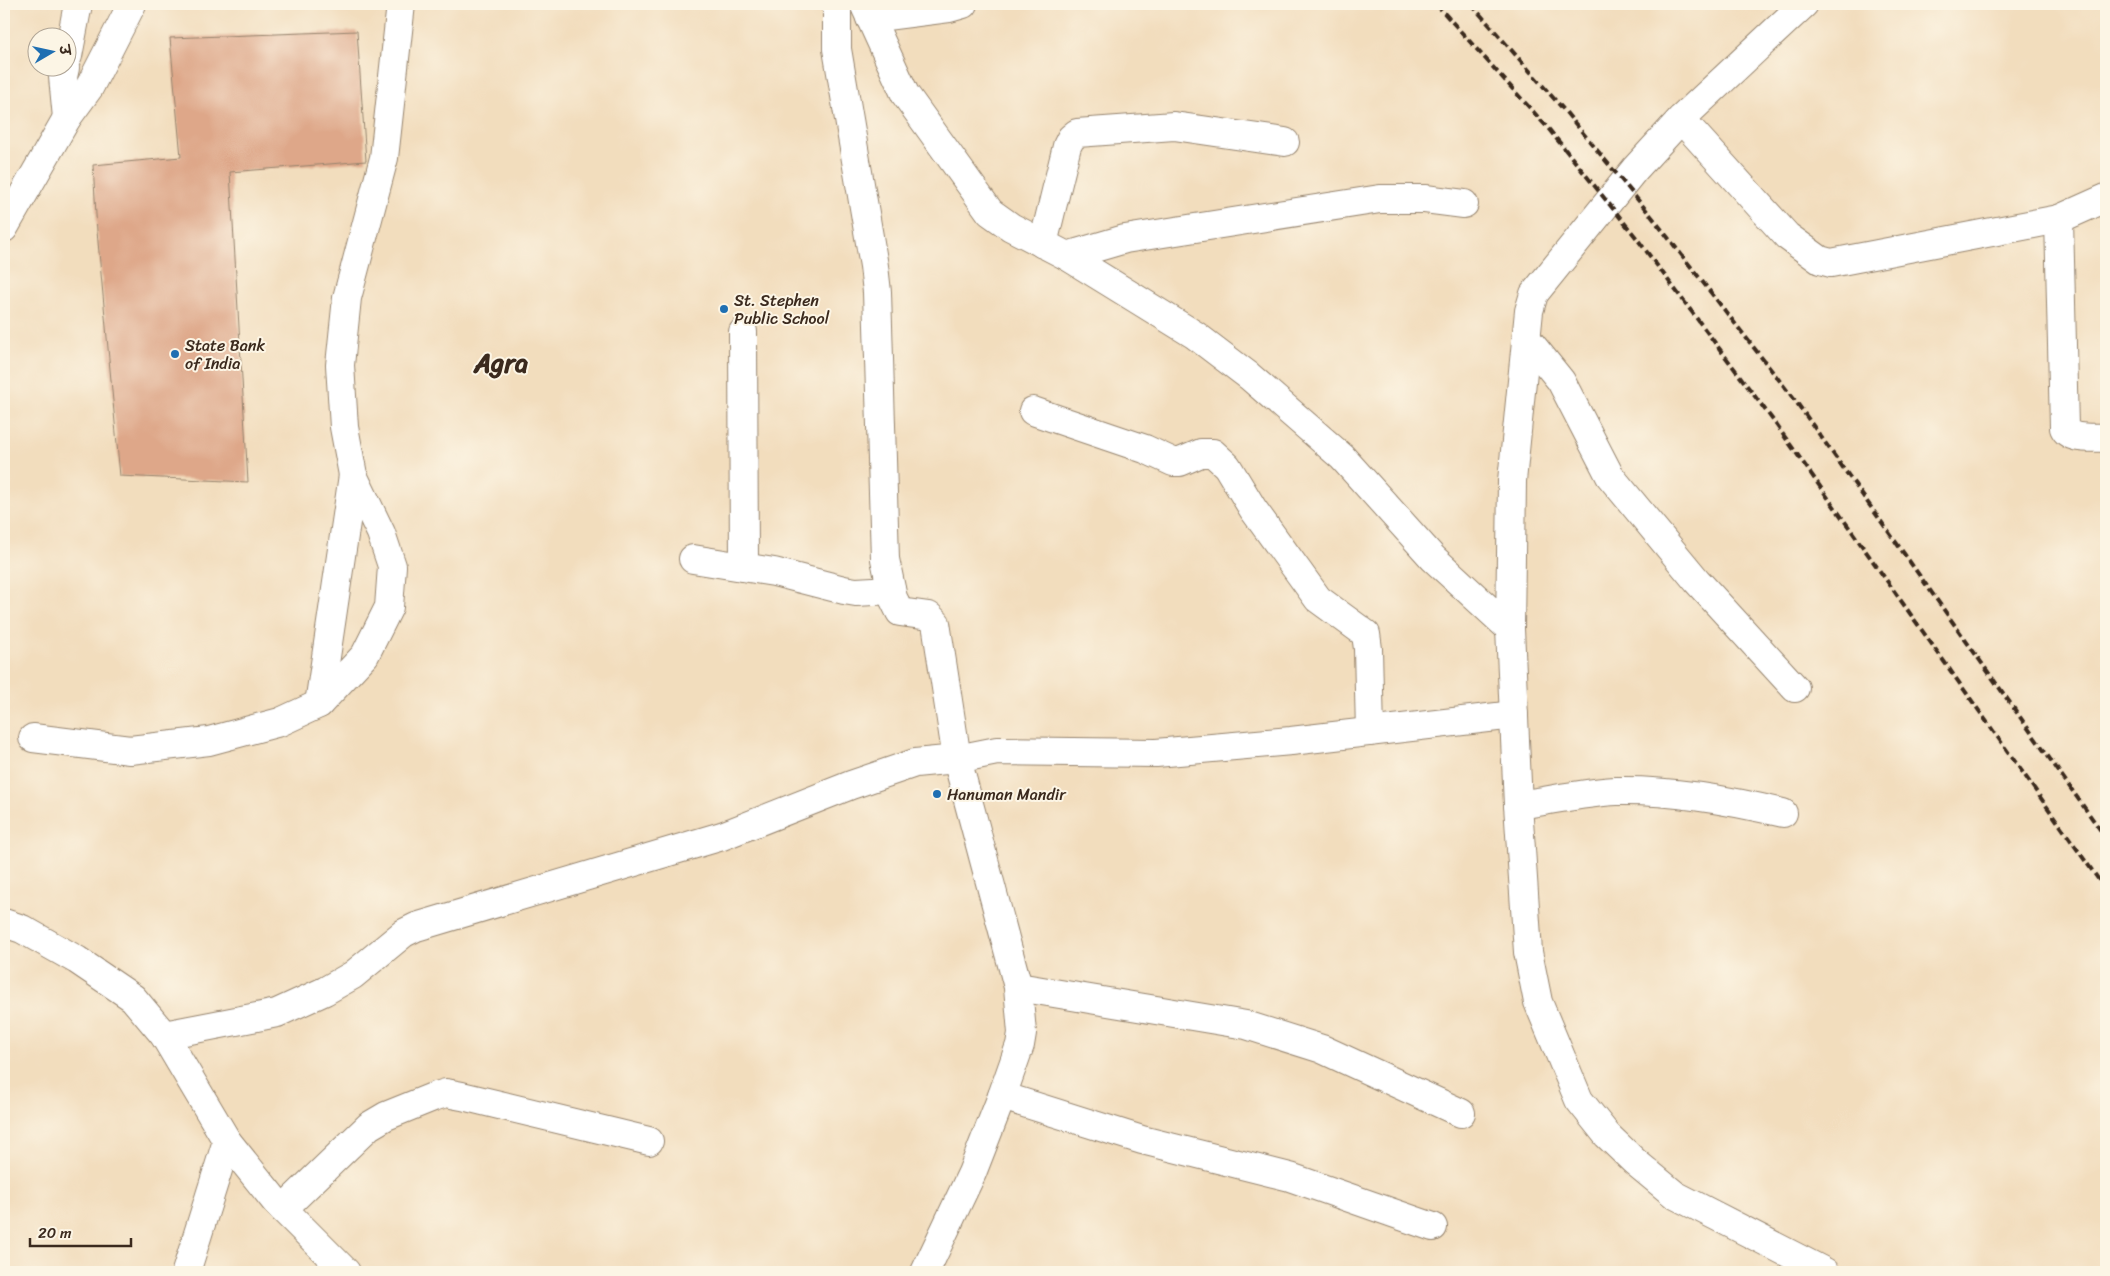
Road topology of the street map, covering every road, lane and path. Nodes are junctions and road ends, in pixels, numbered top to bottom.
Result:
1 (78, 4) edge
2 (132, 4) edge
3 (401, 4) edge
4 (837, 4) edge
5 (964, 4) edge
6 (1804, 4) edge
7 (867, 11) edge
8 (73, 28) edge
9 (63, 78) edge
10 (67, 118) junction
11 (1682, 119) junction
12 (1285, 142) dead end
13 (2106, 198) edge
14 (1464, 204) dead end
15 (2058, 219) junction
16 (4, 228) edge
17 (1043, 244) junction
18 (1067, 256) junction
19 (743, 332) dead end
20 (1527, 339) junction
21 (1033, 411) dead end
22 (2106, 438) edge
23 (353, 474) junction
24 (692, 559) dead end
25 (744, 567) junction
26 (891, 590) junction
27 (1510, 629) junction
28 (1795, 688) dead end
29 (319, 704) junction
30 (1514, 715) junction
31 (1370, 732) junction
32 (33, 738) dead end
33 (957, 759) junction
34 (1518, 805) junction
35 (1784, 813) dead end
36 (4, 923) edge
37 (1018, 987) junction
38 (164, 1035) junction
39 (1002, 1096) junction
40 (1461, 1113) dead end
41 (227, 1141) junction
42 (649, 1141) dead end
43 (284, 1209) junction
44 (1434, 1227) dead end
45 (186, 1272) edge
46 (346, 1272) edge
47 (925, 1272) edge
48 (1825, 1272) edge

1 - 8 street
2 - 10 street
3 - 23 street
4 - 26 street
5 - 7 street
6 - 11 street
7 - 17 street
9 - 10 street
10 - 16 street
11 - 15 street
11 - 20 street
12 - 17 street
13 - 15 street
14 - 18 street
15 - 22 street
17 - 18 street
18 - 27 street
19 - 25 street
20 - 27 street
20 - 28 street
21 - 31 street
23 - 29 street
23 - 29 street
24 - 25 street
25 - 26 street
26 - 33 street
27 - 30 street
29 - 32 street
30 - 31 street
30 - 34 street
31 - 33 street
33 - 37 street
33 - 38 street
34 - 35 street
34 - 48 street
36 - 38 street
37 - 39 street
37 - 40 street
38 - 41 street
39 - 44 street
39 - 47 street
41 - 43 street
41 - 45 street
42 - 43 street
43 - 46 street

